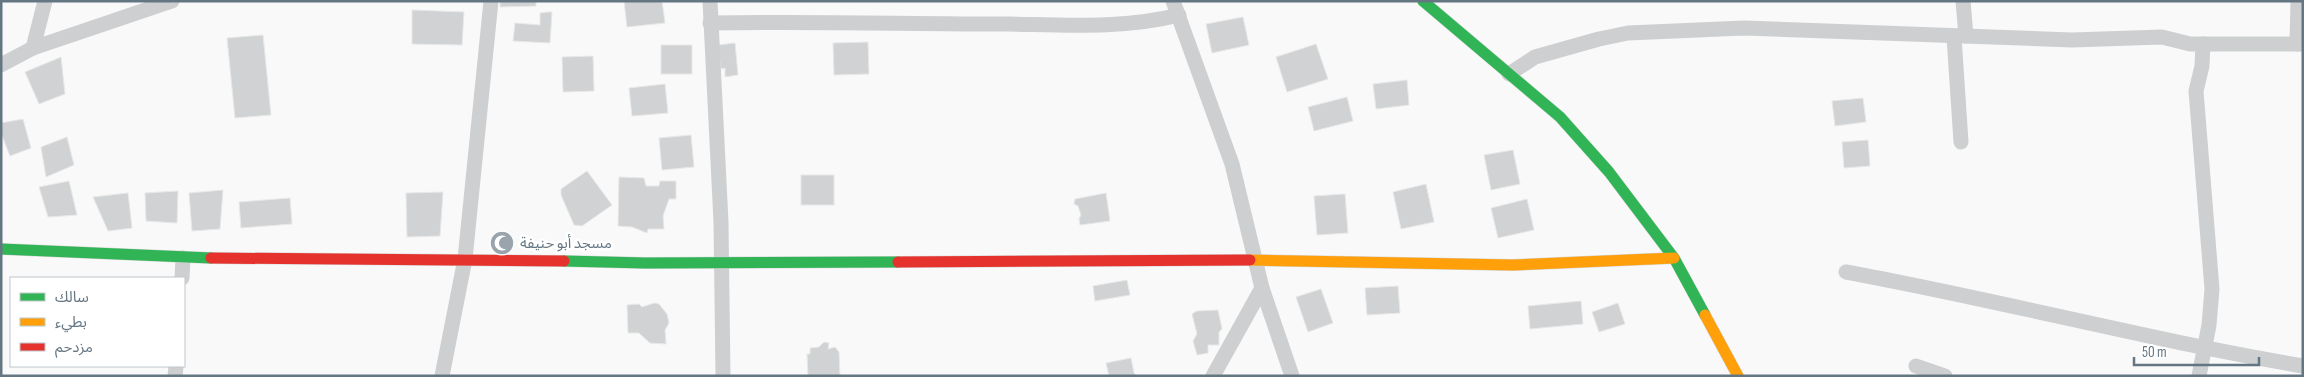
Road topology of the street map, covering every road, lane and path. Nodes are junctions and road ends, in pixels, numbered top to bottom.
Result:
1 (45, 1) edge
2 (172, 1) edge
3 (491, 1) edge
4 (710, 1) edge
5 (1173, 1) edge
6 (1423, 1) edge
7 (1964, 1) edge
8 (2298, 1) edge
9 (1179, 16) junction
10 (710, 23) junction
11 (1960, 36) junction
12 (2202, 44) junction
13 (2300, 44) edge
14 (34, 48) junction
15 (1, 65) edge
16 (1509, 74) junction
17 (1961, 142) dead end
18 (1, 249) edge
19 (183, 258) junction
20 (1674, 258) junction
21 (465, 259) junction
22 (1255, 260) junction
23 (721, 262) junction
24 (1846, 272) dead end
25 (182, 277) edge
26 (1262, 288) junction
27 (2205, 347) junction
28 (1916, 366) dead end
29 (2303, 366) edge
30 (442, 376) edge
31 (723, 376) edge
32 (1213, 376) edge
33 (1292, 376) edge
34 (1738, 376) edge
35 (1945, 376) edge
36 (2199, 376) edge

1 - 14 street
2 - 14 street
3 - 21 street
4 - 10 street
5 - 9 street
6 - 16 street
7 - 11 street
8 - 13 street
9 - 10 street
9 - 22 street
10 - 23 street
11 - 12 street
11 - 16 street
11 - 17 street
12 - 13 street
12 - 27 street
14 - 15 street
16 - 20 street
18 - 19 street
19 - 21 street
19 - 25 street
20 - 22 street
20 - 34 street
21 - 23 street
21 - 30 street
22 - 23 street
22 - 26 street
23 - 31 street
24 - 27 street
26 - 32 street
26 - 33 street
27 - 29 street
27 - 36 street
28 - 35 street

